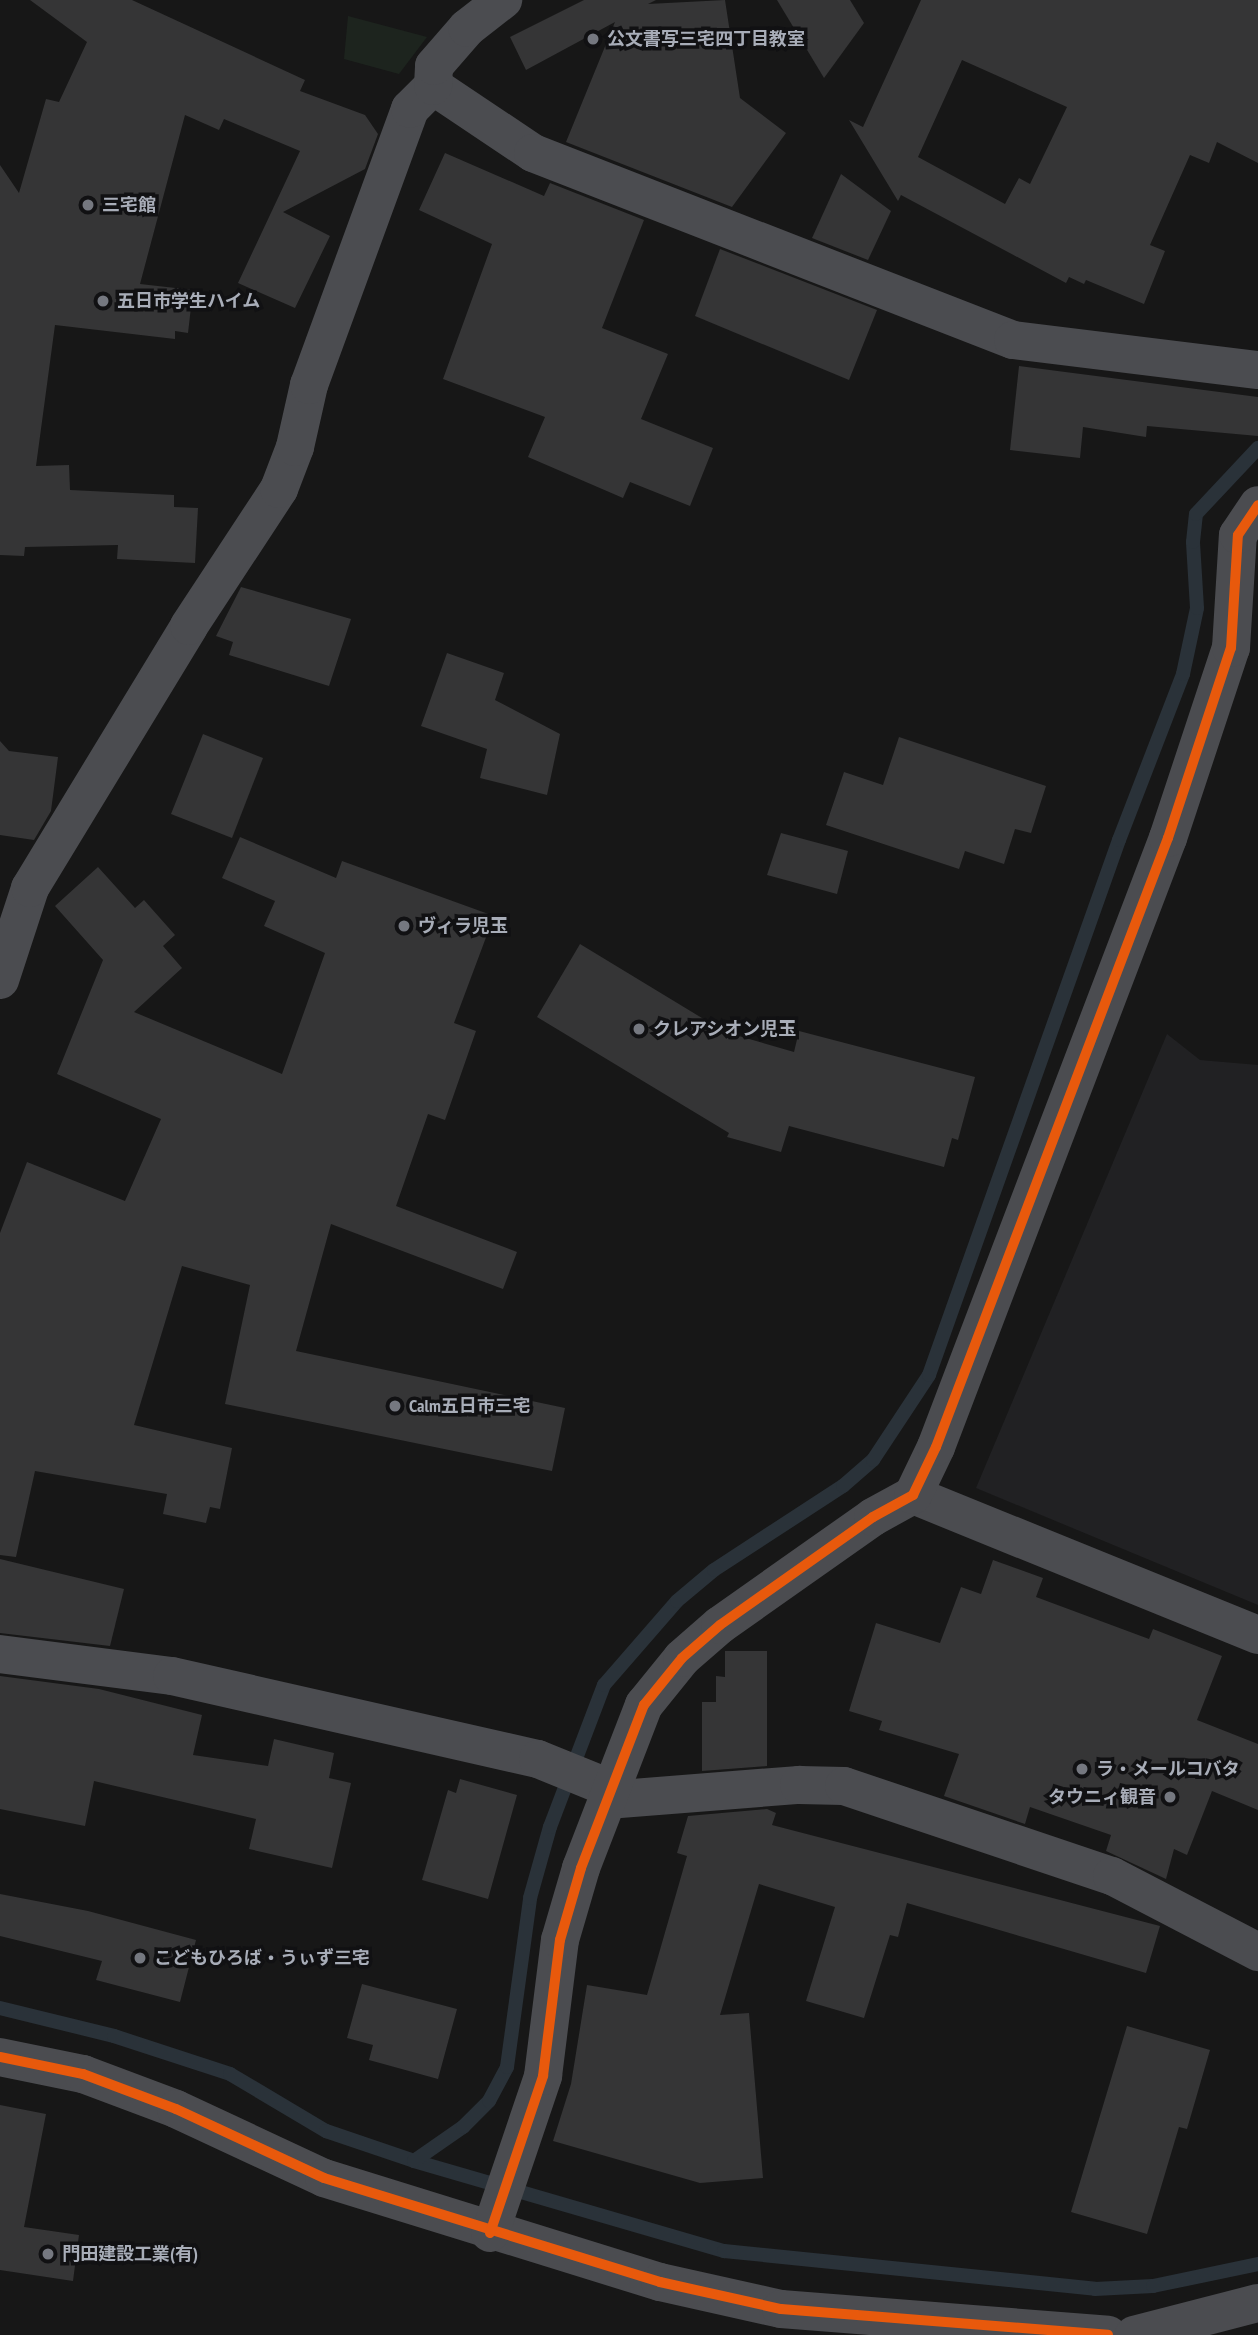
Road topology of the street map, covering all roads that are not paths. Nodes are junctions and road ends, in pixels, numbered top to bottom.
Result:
1 (503, 0) edge
2 (433, 86) junction
3 (1258, 370) edge
4 (1258, 505) edge
5 (0, 980) edge
6 (913, 1495) junction
7 (1258, 1636) edge
8 (0, 1654) edge
9 (603, 1790) junction
10 (1258, 1952) edge
11 (0, 2057) edge
12 (493, 2226) junction
13 (1258, 2303) edge
14 (1108, 2335) edge
15 (1134, 2335) edge

1 - 2 street
2 - 3 street
2 - 5 street
4 - 6 street
6 - 7 street
6 - 9 street
8 - 9 street
9 - 10 street
9 - 12 street
11 - 12 street
12 - 14 street
13 - 15 street

